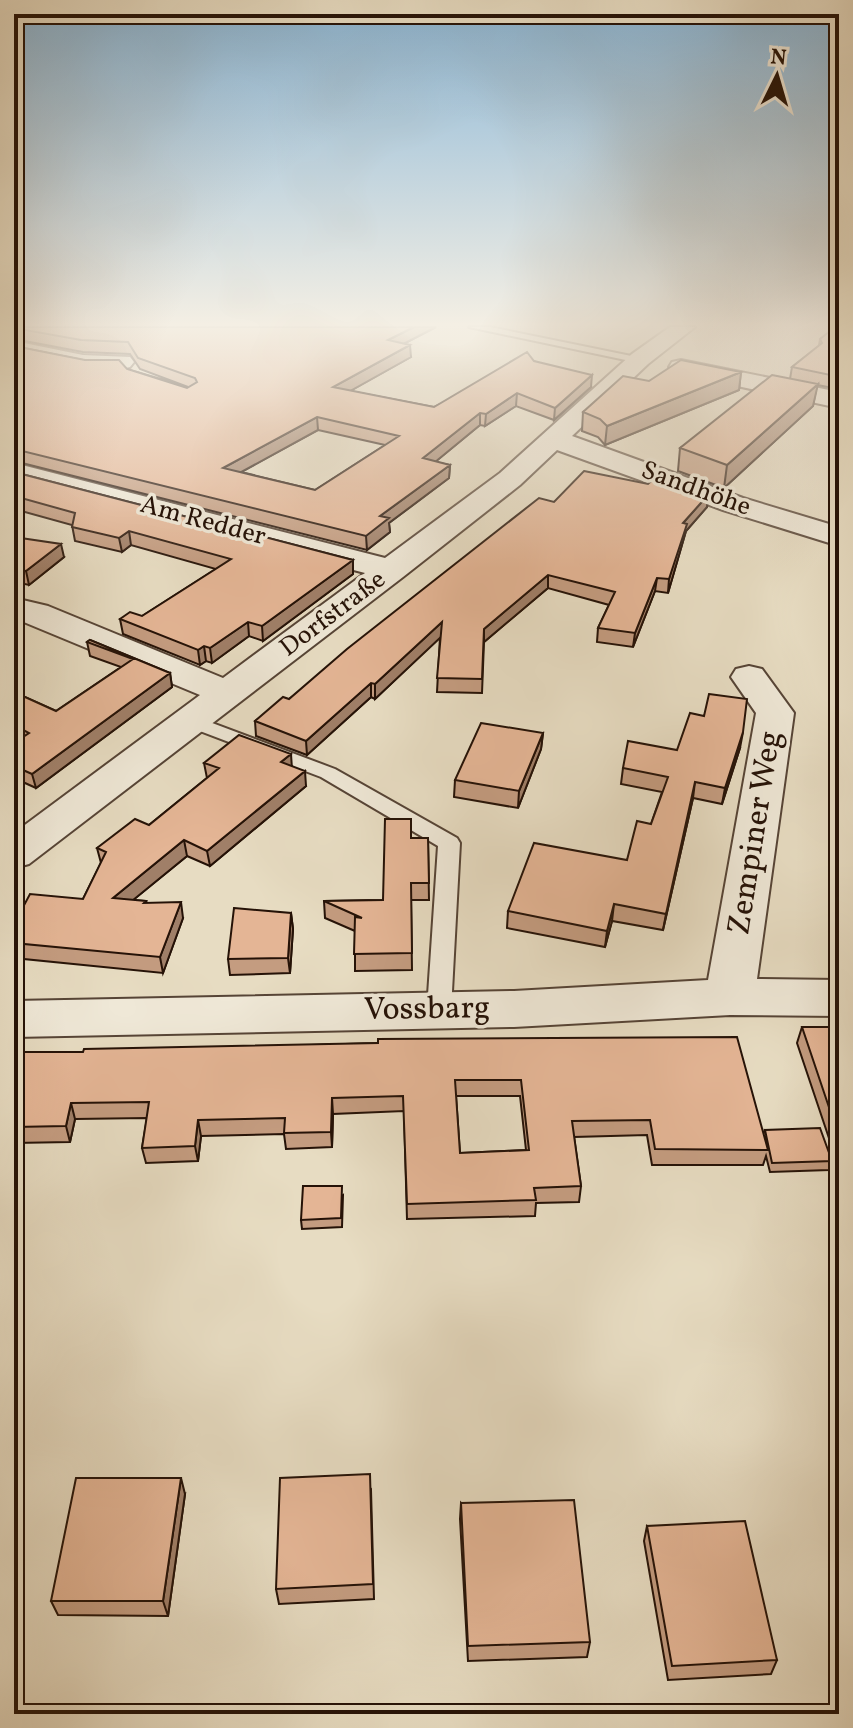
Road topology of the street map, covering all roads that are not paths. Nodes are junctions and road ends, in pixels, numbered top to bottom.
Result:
1 (587, 408) edge
2 (553, 439) junction
3 (14, 472) edge
4 (839, 537) edge
5 (392, 570) junction
6 (14, 608) edge
7 (749, 677) dead end
8 (227, 693) junction
9 (191, 721) junction
10 (14, 854) edge
11 (730, 997) junction
12 (839, 998) edge
13 (439, 1010) junction
14 (14, 1019) edge

1 - 2 street, Dorfstraße
2 - 4 street, Sandhöhe
2 - 5 street, Dorfstraße
3 - 5 street, Am Redder
5 - 8 street, Dorfstraße
6 - 8 street
7 - 11 street, Zempiner Weg
8 - 9 street, Dorfstraße
9 - 10 street, Dorfstraße
9 - 13 lane
11 - 12 street, Vossbarg
11 - 13 street, Vossbarg
13 - 14 street, Vossbarg

